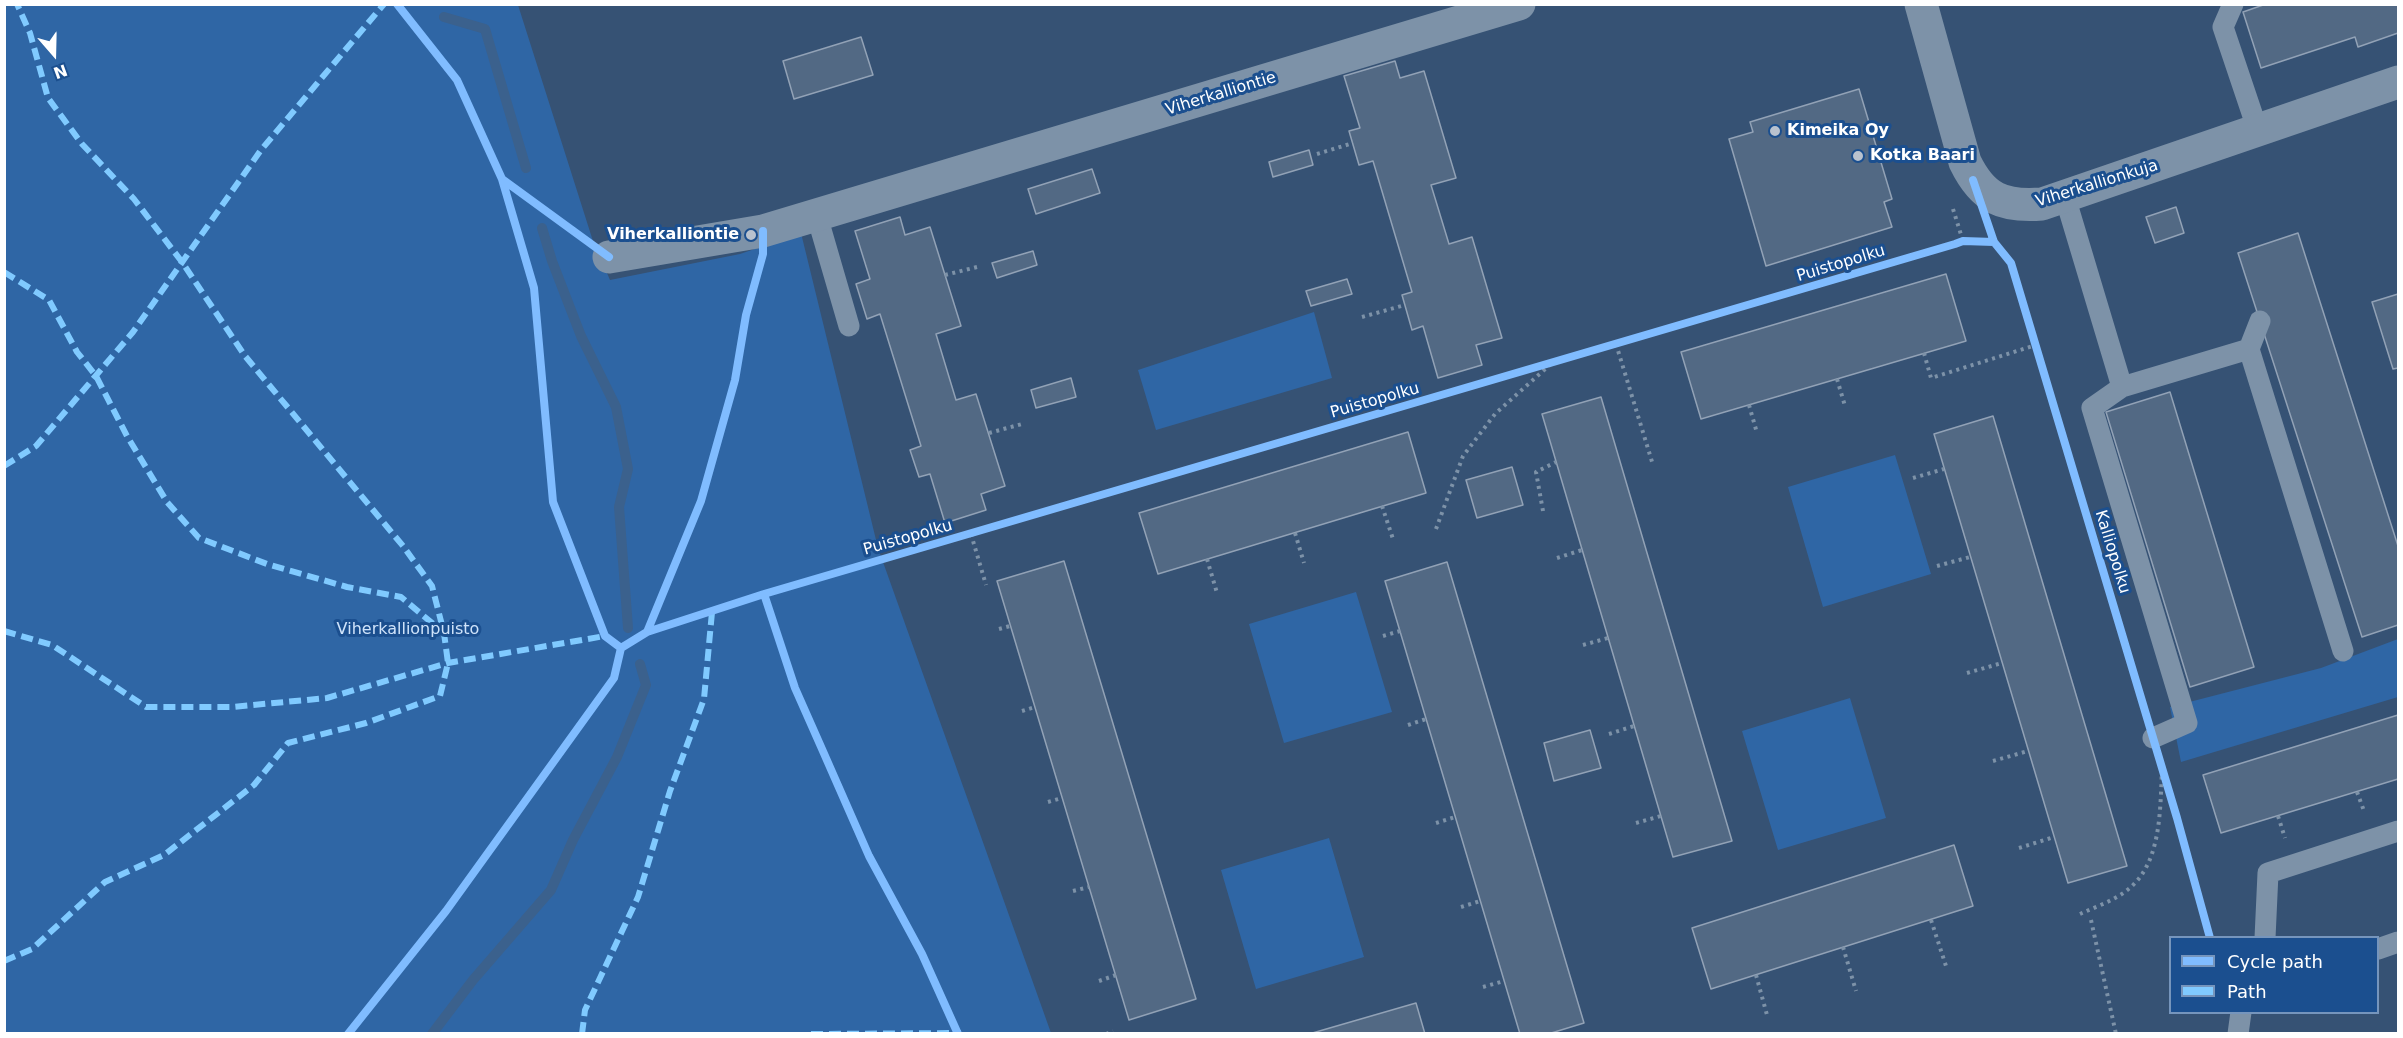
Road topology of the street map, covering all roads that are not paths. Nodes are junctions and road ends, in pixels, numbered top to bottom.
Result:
1 (1519, 4) edge
2 (1921, 4) edge
3 (2233, 4) edge
4 (2398, 82) edge
5 (2258, 131) junction
6 (2065, 197) junction
7 (816, 216) junction
8 (609, 257) dead end
9 (2260, 321) dead end
10 (849, 326) dead end
11 (2249, 350) junction
12 (2122, 387) junction
13 (2343, 651) dead end
14 (2153, 738) road end
15 (2398, 831) edge
16 (2265, 936) edge
17 (2398, 942) edge
18 (2379, 949) edge
19 (2241, 1014) edge
20 (2238, 1034) edge

1 - 7 street, Viherkalliontie
2 - 6 street, Viherkallionkuja
3 - 5 lane
4 - 5 street, Viherkallionkuja
5 - 6 street, Viherkallionkuja
6 - 12 lane
7 - 8 street, Viherkalliontie
7 - 10 lane
9 - 11 lane
11 - 12 lane
11 - 13 lane
12 - 14 lane
15 - 16 lane
17 - 18 lane
19 - 20 lane

